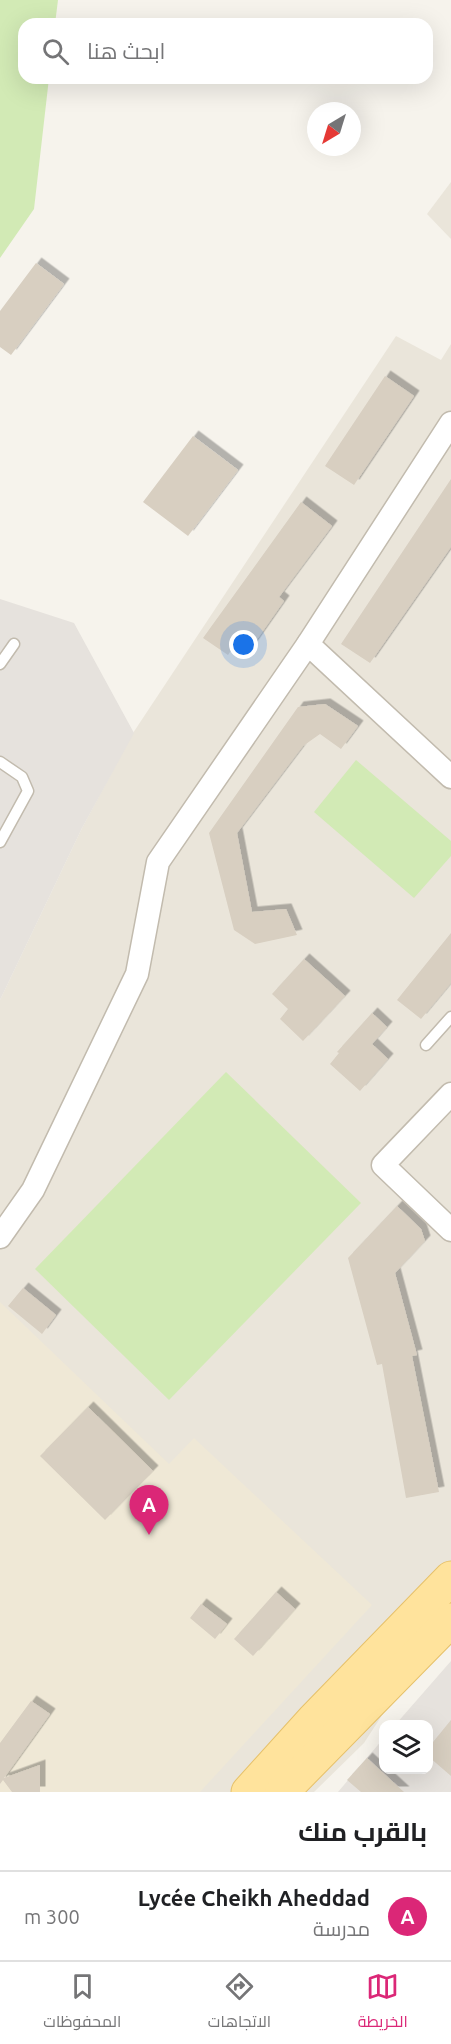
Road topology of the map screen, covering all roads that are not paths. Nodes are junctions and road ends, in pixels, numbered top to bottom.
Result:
1 (451, 423) edge
2 (14, 644) dead end
3 (308, 644) junction
4 (0, 664) edge
5 (0, 762) edge
6 (451, 777) edge
7 (0, 842) edge
8 (451, 1017) edge
9 (426, 1045) dead end
10 (451, 1094) edge
11 (451, 1230) edge
12 (0, 1237) edge
13 (451, 1578) edge
14 (451, 1620) edge
15 (409, 1641) junction
16 (248, 1792) edge
17 (282, 1792) edge

1 - 3 street
2 - 4 lane
3 - 6 street
3 - 12 street
5 - 7 lane
8 - 9 lane
10 - 11 street
13 - 15 main road
14 - 15 main road
15 - 16 main road
15 - 17 main road

